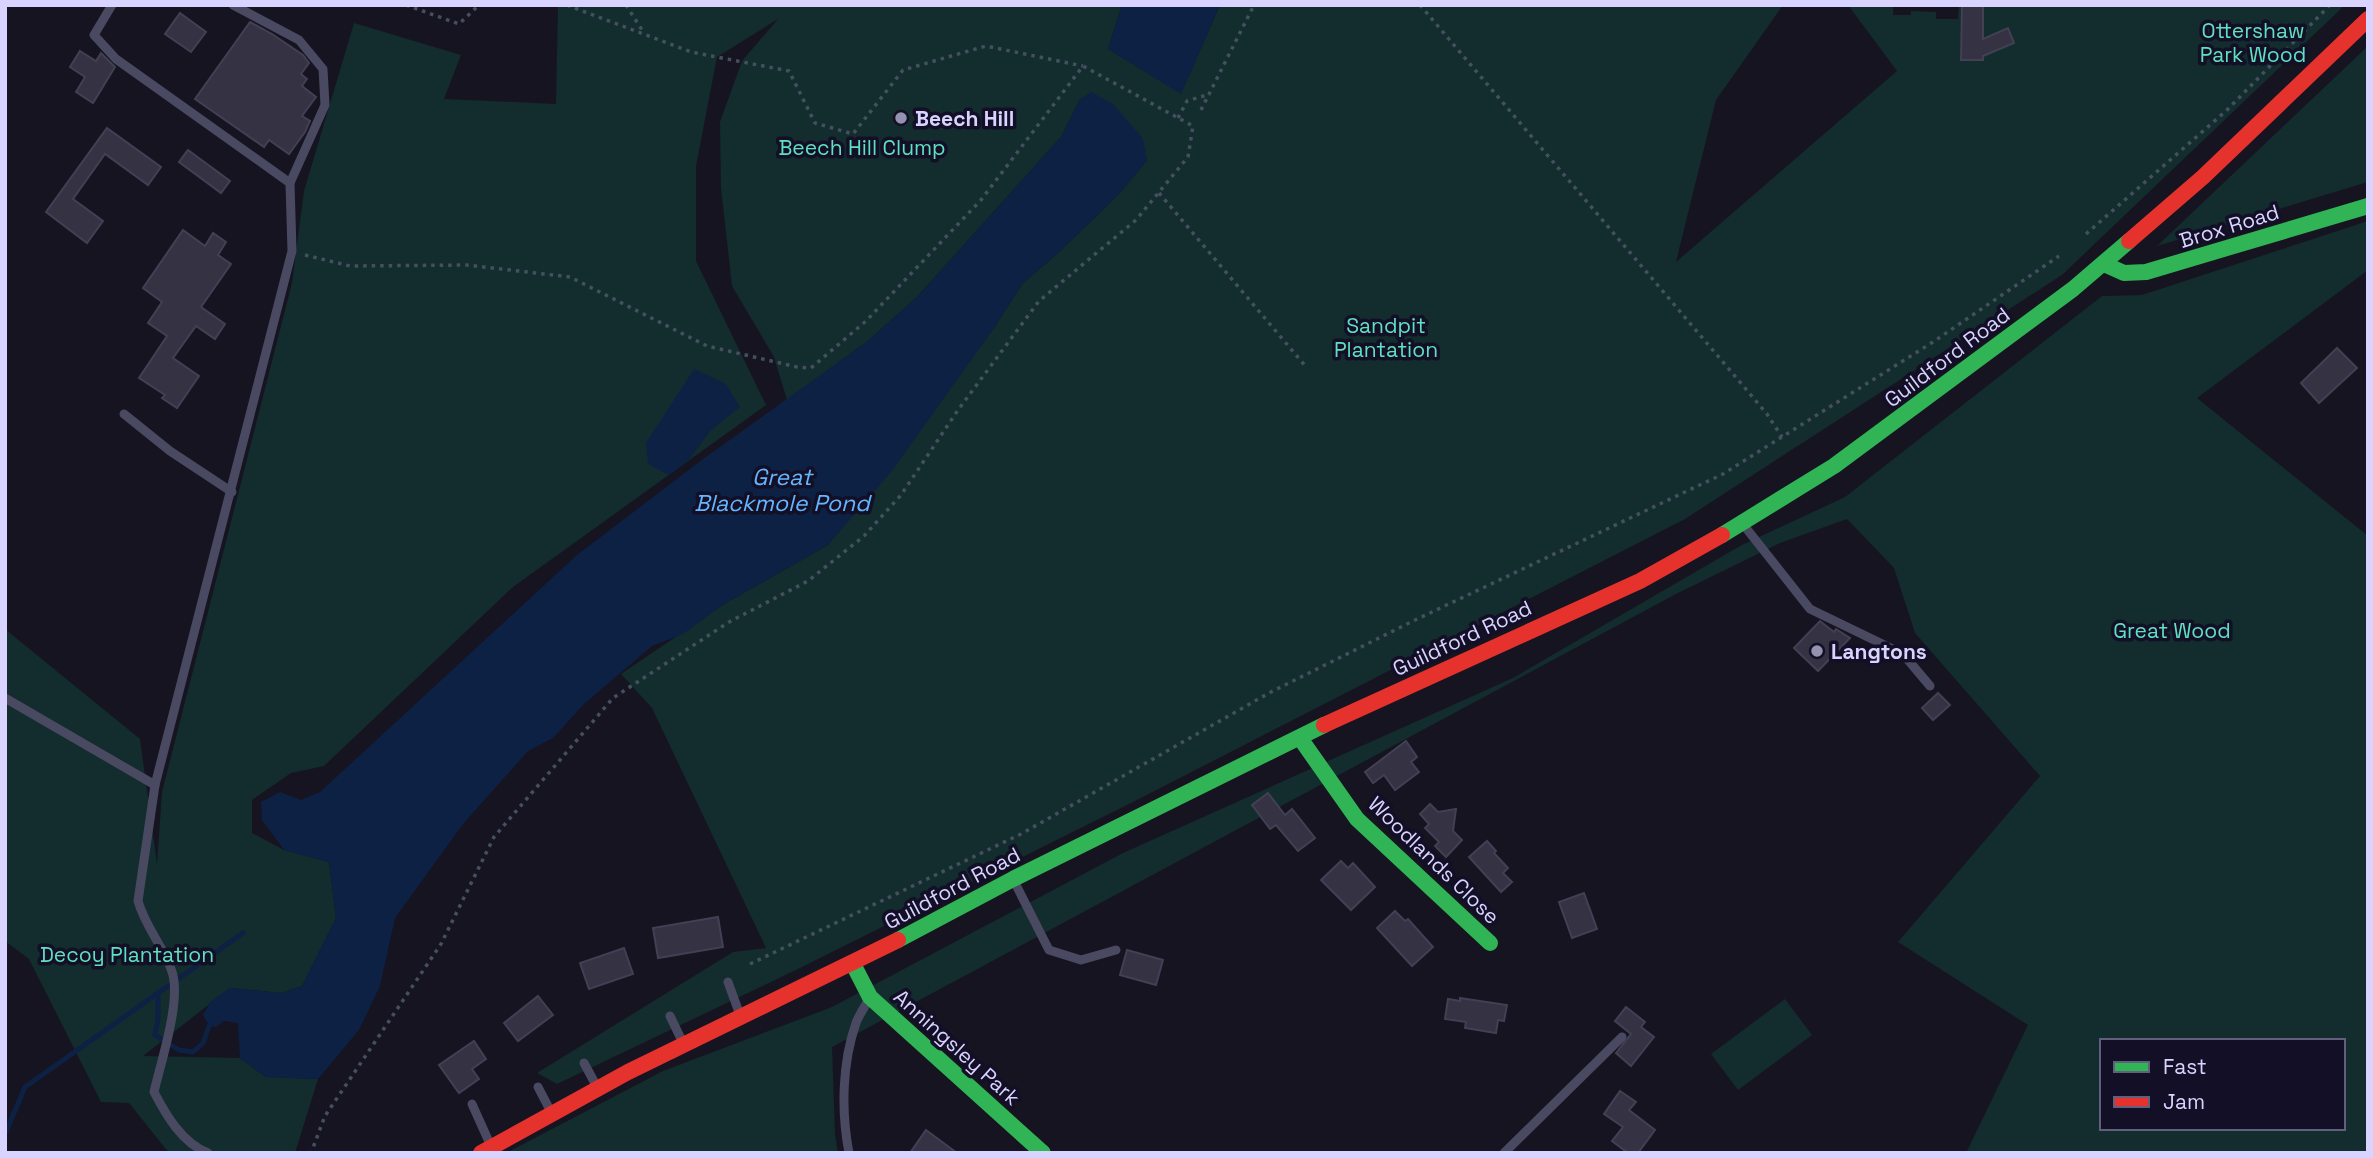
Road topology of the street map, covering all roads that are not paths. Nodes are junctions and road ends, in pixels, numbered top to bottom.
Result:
1 (112, 5) edge
2 (233, 5) edge
3 (2368, 19) edge
4 (290, 183) junction
5 (2368, 206) edge
6 (2104, 264) junction
7 (124, 414) dead end
8 (232, 492) junction
9 (1742, 524) junction
10 (1930, 686) dead end
11 (5, 698) edge
12 (1300, 738) junction
13 (155, 785) junction
14 (1013, 879) junction
15 (1490, 943) dead end
16 (1116, 950) dead end
17 (853, 964) junction
18 (728, 982) dead end
19 (870, 998) junction
20 (670, 1016) dead end
21 (740, 1017) junction
22 (1622, 1037) dead end
23 (684, 1045) junction
24 (584, 1063) dead end
25 (538, 1087) dead end
26 (597, 1088) junction
27 (472, 1104) dead end
28 (551, 1113) junction
29 (486, 1149) edge
30 (208, 1153) edge
31 (849, 1153) edge
32 (1043, 1153) edge
33 (1504, 1153) edge

1 - 4 lane
2 - 4 lane
3 - 6 main road, Guildford Road
4 - 8 lane
5 - 6 main road, Brox Road
6 - 9 main road, Guildford Road
7 - 8 lane
8 - 13 lane
9 - 10 lane
9 - 12 main road, Guildford Road
11 - 13 lane
12 - 14 main road, Guildford Road
12 - 15 main road, Woodlands Close
13 - 30 lane
14 - 16 lane
14 - 17 main road, Guildford Road
17 - 19 main road, Anningsley Park
17 - 21 main road, Guildford Road
18 - 21 lane
19 - 31 lane
19 - 32 main road, Anningsley Park
20 - 23 lane
21 - 23 main road, Guildford Road
22 - 33 lane
23 - 26 main road, Guildford Road
24 - 26 lane
25 - 28 lane
26 - 28 main road, Guildford Road
27 - 29 lane
28 - 29 main road, Guildford Road

